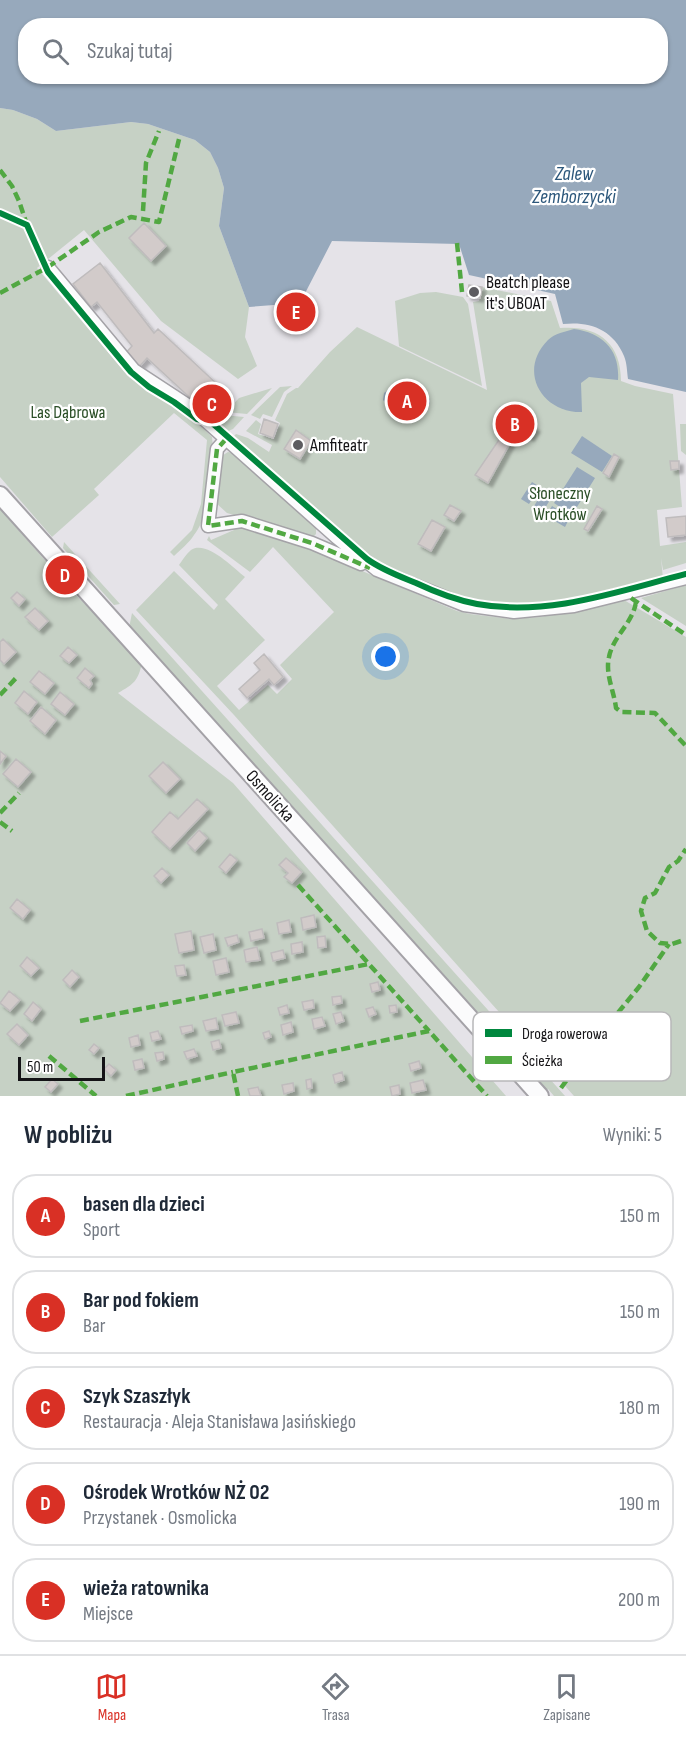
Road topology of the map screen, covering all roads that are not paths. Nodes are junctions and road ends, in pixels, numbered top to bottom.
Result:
1 (48, 267) dead end
2 (226, 439) junction
3 (0, 495) edge
4 (377, 570) junction
5 (686, 578) edge
6 (473, 1021) edge
7 (527, 1081) edge
8 (540, 1096) edge

1 - 2 street
2 - 4 street
2 - 4 street
3 - 6 street, Osmolicka
4 - 5 street
7 - 8 street, Osmolicka

